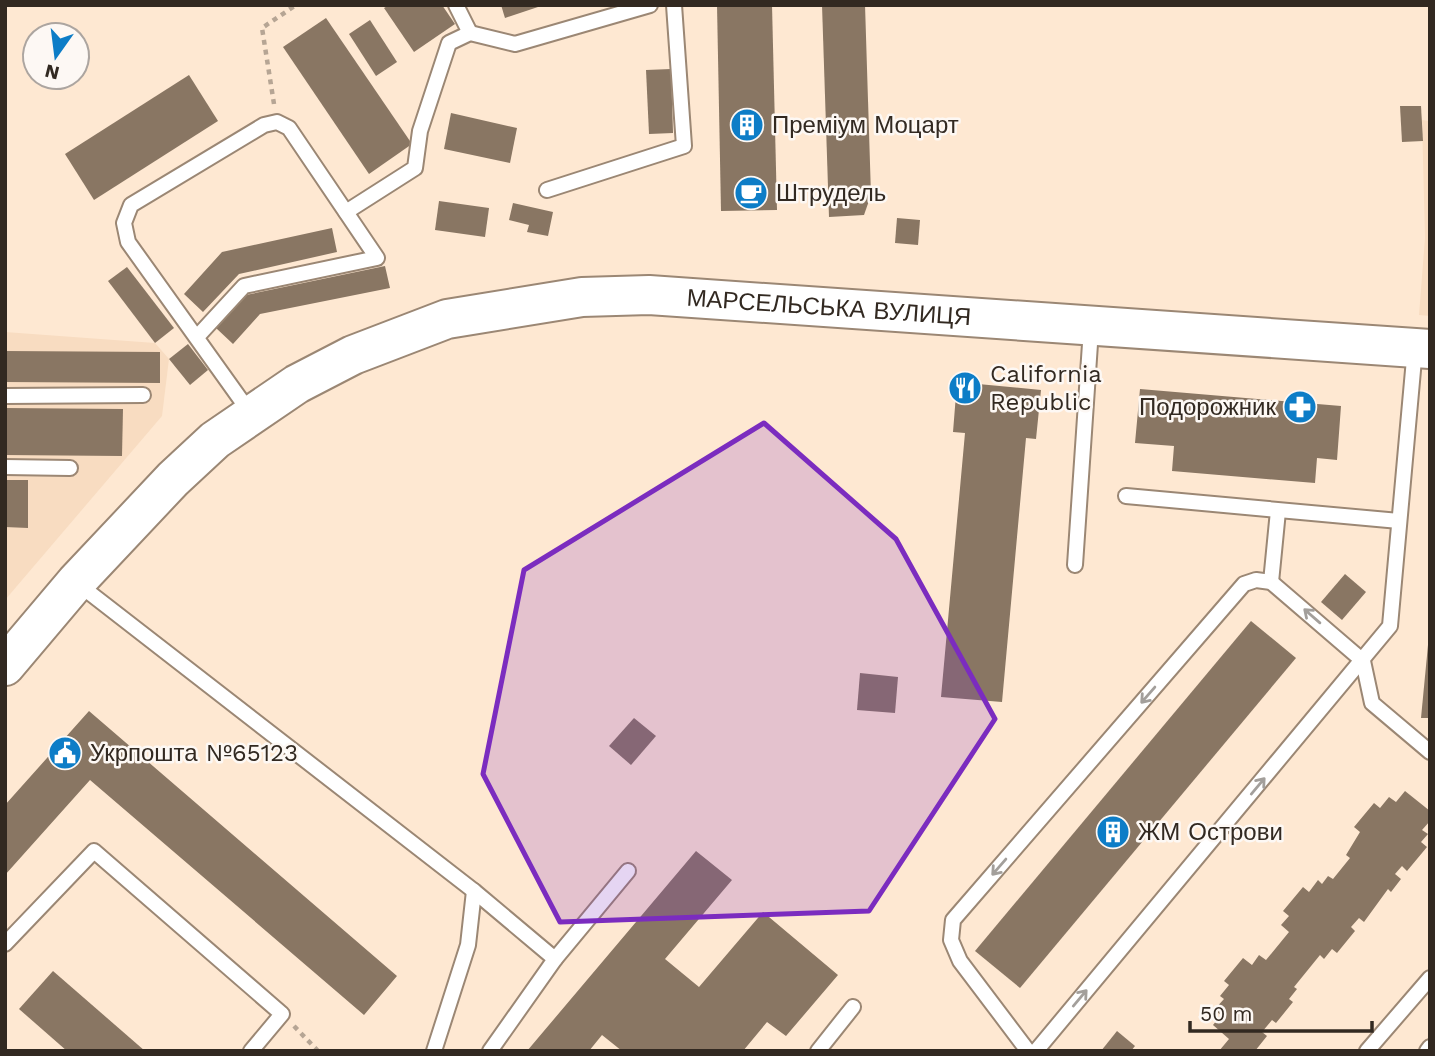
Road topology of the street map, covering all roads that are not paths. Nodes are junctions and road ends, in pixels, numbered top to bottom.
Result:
1 (456, 5) edge
2 (650, 5) edge
3 (674, 5) edge
4 (470, 33) junction
5 (547, 190) dead end
6 (346, 212) junction
7 (1091, 324) junction
8 (197, 337) junction
9 (1422, 348) edge
10 (5, 396) edge
11 (143, 396) dead end
12 (251, 414) junction
13 (5, 467) edge
14 (70, 468) dead end
15 (1126, 496) dead end
16 (1278, 511) junction
17 (1399, 521) junction
18 (1075, 565) dead end
19 (76, 582) junction
20 (1271, 582) junction
21 (1363, 661) junction
22 (5, 666) edge
23 (1430, 752) edge
24 (628, 871) dead end
25 (474, 891) junction
26 (5, 944) edge
27 (555, 959) junction
28 (1430, 978) edge
29 (853, 1007) dead end
30 (251, 1051) edge
31 (434, 1051) edge
32 (490, 1051) edge
33 (818, 1051) edge
34 (1028, 1051) edge
35 (1036, 1051) edge
36 (1367, 1051) edge

1 - 4 lane
2 - 4 lane
3 - 5 lane
4 - 6 lane
6 - 8 lane
6 - 8 lane
7 - 9 street, МАРСЕЛЬСЬКА ВУЛИЦЯ
7 - 12 street, МАРСЕЛЬСЬКА ВУЛИЦЯ
7 - 18 lane
8 - 12 lane
9 - 17 lane
10 - 11 lane
12 - 19 street, МАРСЕЛЬСЬКА ВУЛИЦЯ
13 - 14 lane
15 - 16 lane
16 - 17 lane
16 - 20 lane
17 - 21 lane
19 - 22 street, МАРСЕЛЬСЬКА ВУЛИЦЯ
19 - 25 lane
21 -> 20 lane
20 -> 34 lane
21 - 23 lane
35 -> 21 lane
24 - 27 lane
25 - 27 lane
25 - 31 lane
26 - 30 lane
27 - 32 lane
28 - 36 lane
29 - 33 lane

